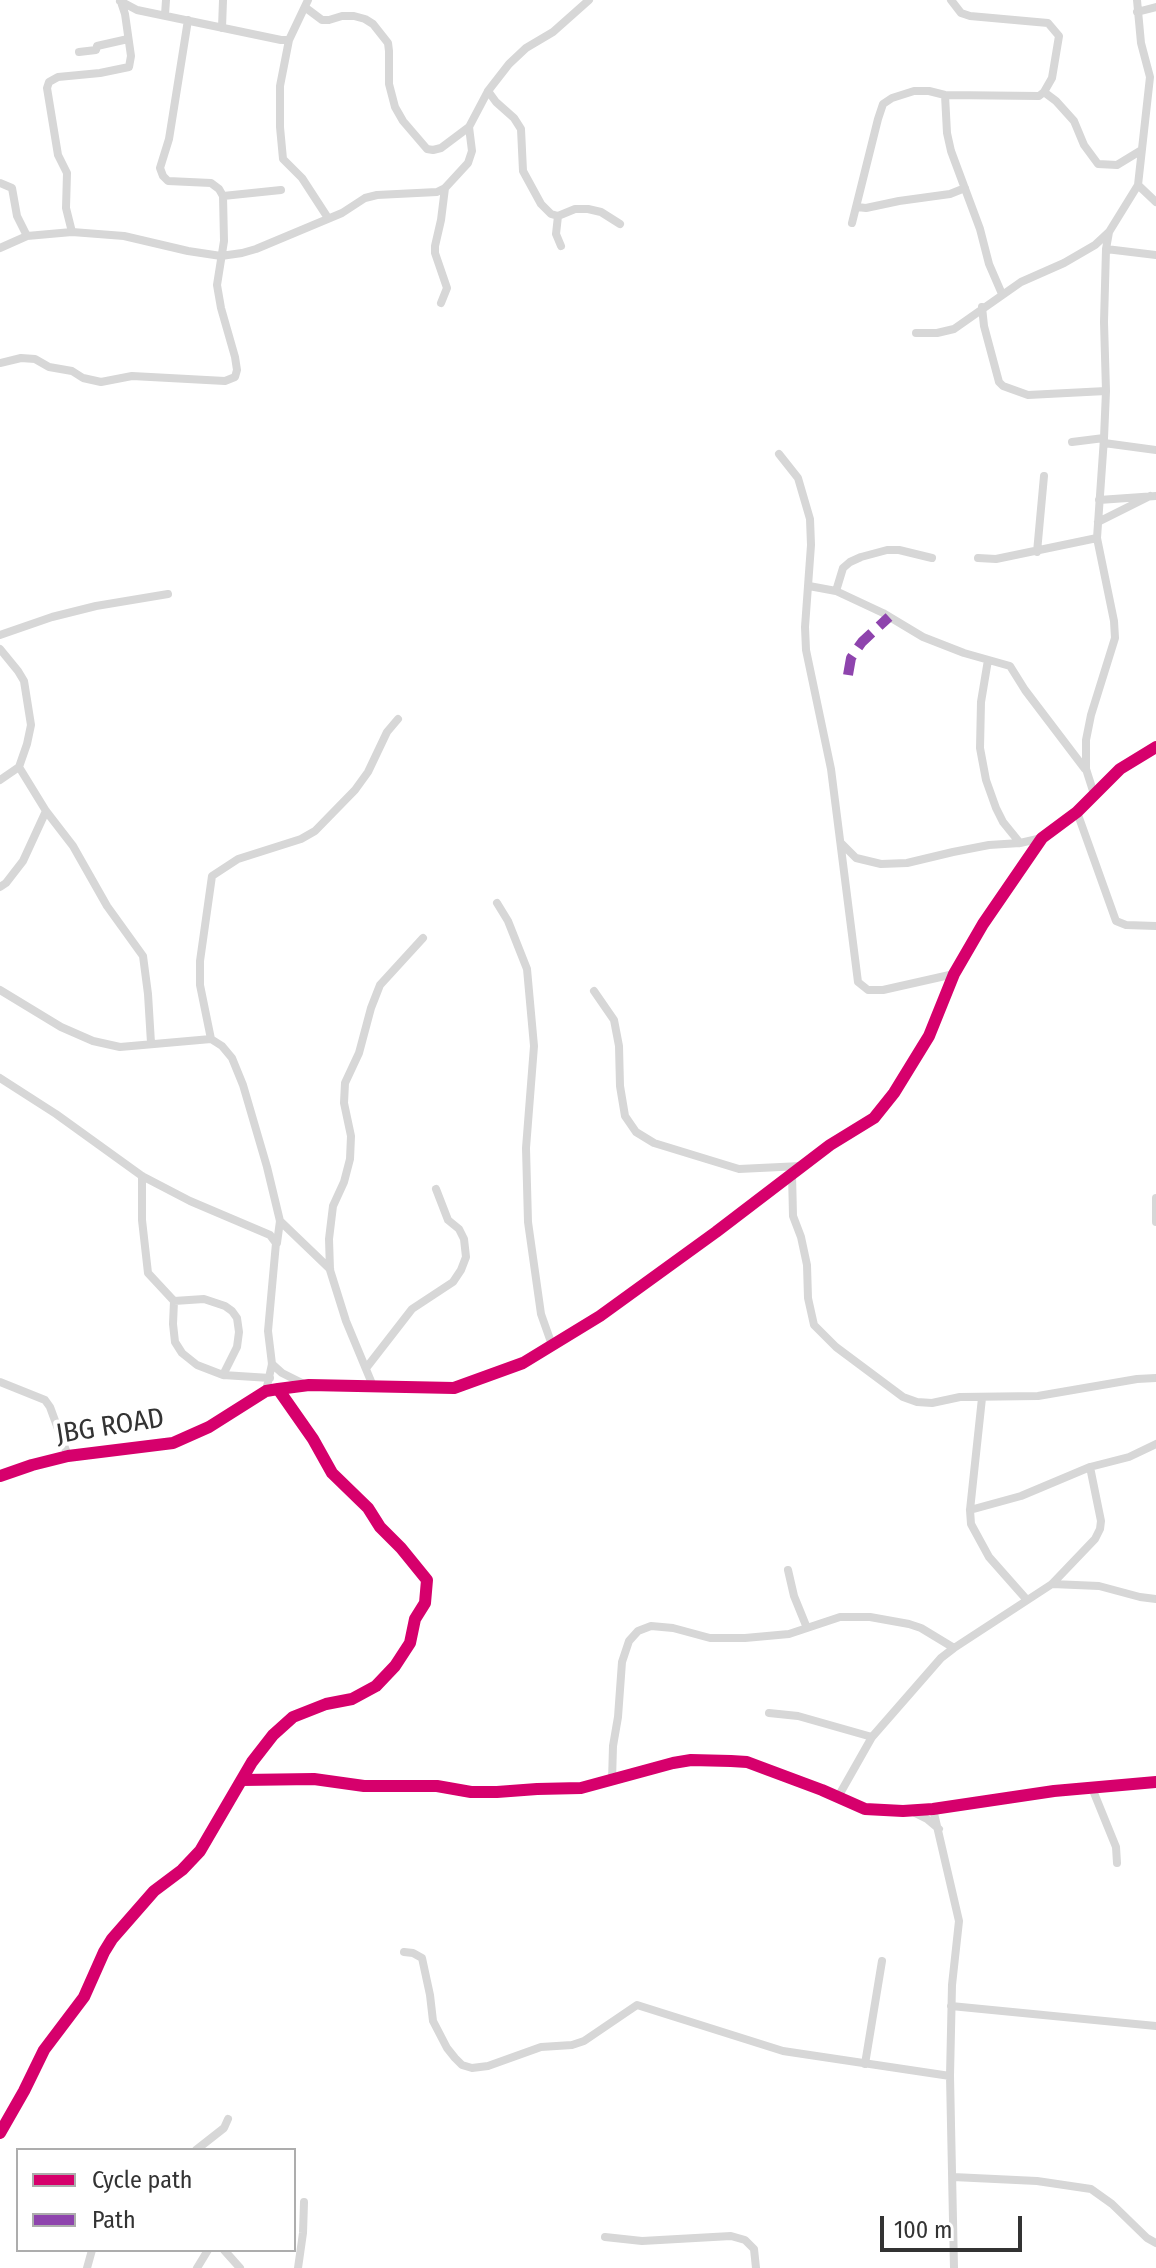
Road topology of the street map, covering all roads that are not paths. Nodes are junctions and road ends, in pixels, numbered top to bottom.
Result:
1 (166, 0) edge
2 (223, 0) edge
3 (589, 0) edge
4 (951, 0) edge
5 (1137, 0) edge
6 (120, 1) edge
7 (307, 4) edge
8 (1156, 7) edge
9 (1137, 12) junction
10 (165, 15) junction
11 (188, 20) junction
12 (222, 28) junction
13 (128, 39) junction
14 (289, 40) junction
15 (79, 52) dead end
16 (1153, 74) edge
17 (488, 91) junction
18 (1044, 92) junction
19 (945, 95) junction
20 (469, 127) junction
21 (1140, 151) junction
22 (0, 183) edge
23 (1138, 185) junction
24 (445, 188) junction
25 (965, 188) junction
26 (281, 190) dead end
27 (223, 196) junction
28 (1156, 202) edge
29 (857, 207) junction
30 (558, 216) junction
31 (328, 218) junction
32 (852, 223) dead end
33 (620, 224) dead end
34 (72, 232) junction
35 (1109, 232) junction
36 (27, 236) junction
37 (561, 246) dead end
38 (0, 248) edge
39 (1106, 249) junction
40 (1156, 255) edge
41 (221, 256) junction
42 (1002, 294) junction
43 (441, 303) dead end
44 (982, 307) junction
45 (916, 333) dead end
46 (0, 363) edge
47 (1106, 391) junction
48 (1104, 440) junction
49 (1072, 442) dead end
50 (1156, 450) edge
51 (779, 454) dead end
52 (1044, 476) dead end
53 (1153, 496) edge
54 (1099, 500) junction
55 (1098, 522) junction
56 (1097, 538) junction
57 (1037, 552) junction
58 (932, 558) dead end
59 (978, 558) dead end
60 (809, 586) junction
61 (836, 591) junction
62 (168, 594) dead end
63 (0, 635) edge
64 (0, 649) edge
65 (988, 660) junction
66 (398, 719) dead end
67 (1156, 747) edge
68 (19, 767) junction
69 (1086, 769) junction
70 (0, 780) edge
71 (1094, 794) junction
72 (46, 811) junction
73 (1077, 812) junction
74 (1042, 838) junction
75 (841, 843) junction
76 (1020, 843) junction
77 (0, 887) edge
78 (497, 903) dead end
79 (1156, 926) edge
80 (423, 938) dead end
81 (954, 974) junction
82 (0, 990) edge
83 (594, 991) dead end
84 (211, 1039) junction
85 (151, 1043) junction
86 (0, 1078) edge
87 (802, 1166) junction
88 (792, 1173) junction
89 (142, 1176) junction
90 (436, 1189) dead end
91 (1156, 1198) edge
92 (280, 1221) junction
93 (1156, 1222) edge
94 (276, 1243) junction
95 (330, 1270) junction
96 (174, 1301) junction
97 (552, 1345) junction
98 (272, 1364) junction
99 (367, 1367) junction
100 (223, 1375) junction
101 (270, 1378) junction
102 (1156, 1378) edge
103 (0, 1382) edge
104 (309, 1385) junction
105 (373, 1386) junction
106 (278, 1389) junction
107 (266, 1391) junction
108 (982, 1398) junction
109 (1156, 1444) edge
110 (68, 1456) junction
111 (1090, 1467) junction
112 (0, 1476) edge
113 (970, 1510) junction
114 (788, 1570) dead end
115 (1052, 1584) junction
116 (1156, 1599) edge
117 (1027, 1600) junction
118 (807, 1628) junction
119 (954, 1648) junction
120 (769, 1713) dead end
121 (872, 1737) junction
122 (242, 1780) junction
123 (612, 1781) junction
124 (1156, 1782) edge
125 (1092, 1788) junction
126 (838, 1797) junction
127 (933, 1809) junction
128 (910, 1811) junction
129 (940, 1830) junction
130 (1117, 1863) dead end
131 (404, 1952) dead end
132 (882, 1961) dead end
133 (951, 2006) junction
134 (1156, 2026) edge
135 (865, 2064) junction
136 (950, 2076) junction
137 (228, 2119) dead end
138 (0, 2133) edge
139 (199, 2148) edge
140 (953, 2177) junction
141 (304, 2202) dead end
142 (605, 2237) dead end
143 (1156, 2243) edge
144 (226, 2252) edge
145 (240, 2268) edge
146 (298, 2268) edge
147 (756, 2268) edge
148 (954, 2268) edge

1 - 10 street
2 - 12 street
3 - 17 street
4 - 18 street
5 - 9 street
6 - 10 street
6 - 13 street
7 - 14 street
7 - 20 street
8 - 9 street
9 - 16 street
10 - 11 street
11 - 12 street
11 - 27 street
12 - 14 street
13 - 15 street
13 - 34 street
14 - 31 street
16 - 21 street
17 - 20 street
17 - 30 street
18 - 19 street
18 - 21 street
19 - 25 street
19 - 29 street
20 - 24 street
21 - 23 street
22 - 36 street
23 - 28 street
23 - 35 street
24 - 31 street
24 - 43 street
25 - 29 street
25 - 42 street
26 - 27 street
27 - 41 street
29 - 32 street
30 - 33 street
30 - 37 street
31 - 41 street
34 - 36 street
34 - 41 street
35 - 39 street
35 - 42 street
36 - 38 street
39 - 40 street
39 - 47 street
41 - 46 street
42 - 44 street
44 - 45 street
44 - 47 street
47 - 48 street
48 - 49 street
48 - 50 street
48 - 54 street
51 - 60 street
52 - 57 street
53 - 54 street
53 - 55 street
54 - 55 street
55 - 56 street
56 - 57 street
56 - 69 street
57 - 59 street
58 - 61 street
60 - 61 street
60 - 75 street
61 - 65 street
62 - 63 street
64 - 68 street
65 - 69 street
65 - 76 street
66 - 84 street
67 - 71 street
68 - 70 street
68 - 72 street
69 - 71 street
71 - 73 street
72 - 77 street
72 - 85 street
73 - 74 street
73 - 79 street
74 - 76 street
74 - 81 street
75 - 76 street
75 - 81 street
78 - 97 street
80 - 95 street
81 - 87 street
82 - 85 street
83 - 87 street
84 - 85 street
84 - 92 street
86 - 89 street
87 - 88 street
88 - 97 street
88 - 108 street
89 - 94 street
89 - 96 street
90 - 99 street
91 - 93 street
92 - 94 street
92 - 95 street
94 - 98 street
95 - 99 street
96 - 100 street
96 - 100 street
97 - 105 street
98 - 101 street
98 - 104 street
99 - 105 street
100 - 101 street
101 - 107 street
102 - 108 street
103 - 110 street
104 - 105 street
104 - 106 street
106 - 107 street
106 - 122 street
107 - 110 street, JBG ROAD
108 - 113 street
109 - 111 street
110 - 112 street, JBG ROAD
111 - 113 street
111 - 115 street
113 - 117 street
114 - 118 street
115 - 116 street
115 - 117 street
117 - 119 street
118 - 119 street
118 - 123 street
119 - 121 street
120 - 121 street
121 - 126 street
122 - 123 street
122 - 138 street
123 - 126 street
124 - 125 street
125 - 127 street
125 - 130 street
126 - 128 street
127 - 128 street
127 - 129 street
128 - 129 street
129 - 133 street
131 - 135 street
132 - 135 street
133 - 134 street
133 - 136 street
135 - 136 street
136 - 140 street
137 - 139 street
140 - 143 street
140 - 148 street
141 - 146 street
142 - 147 street
144 - 145 street

